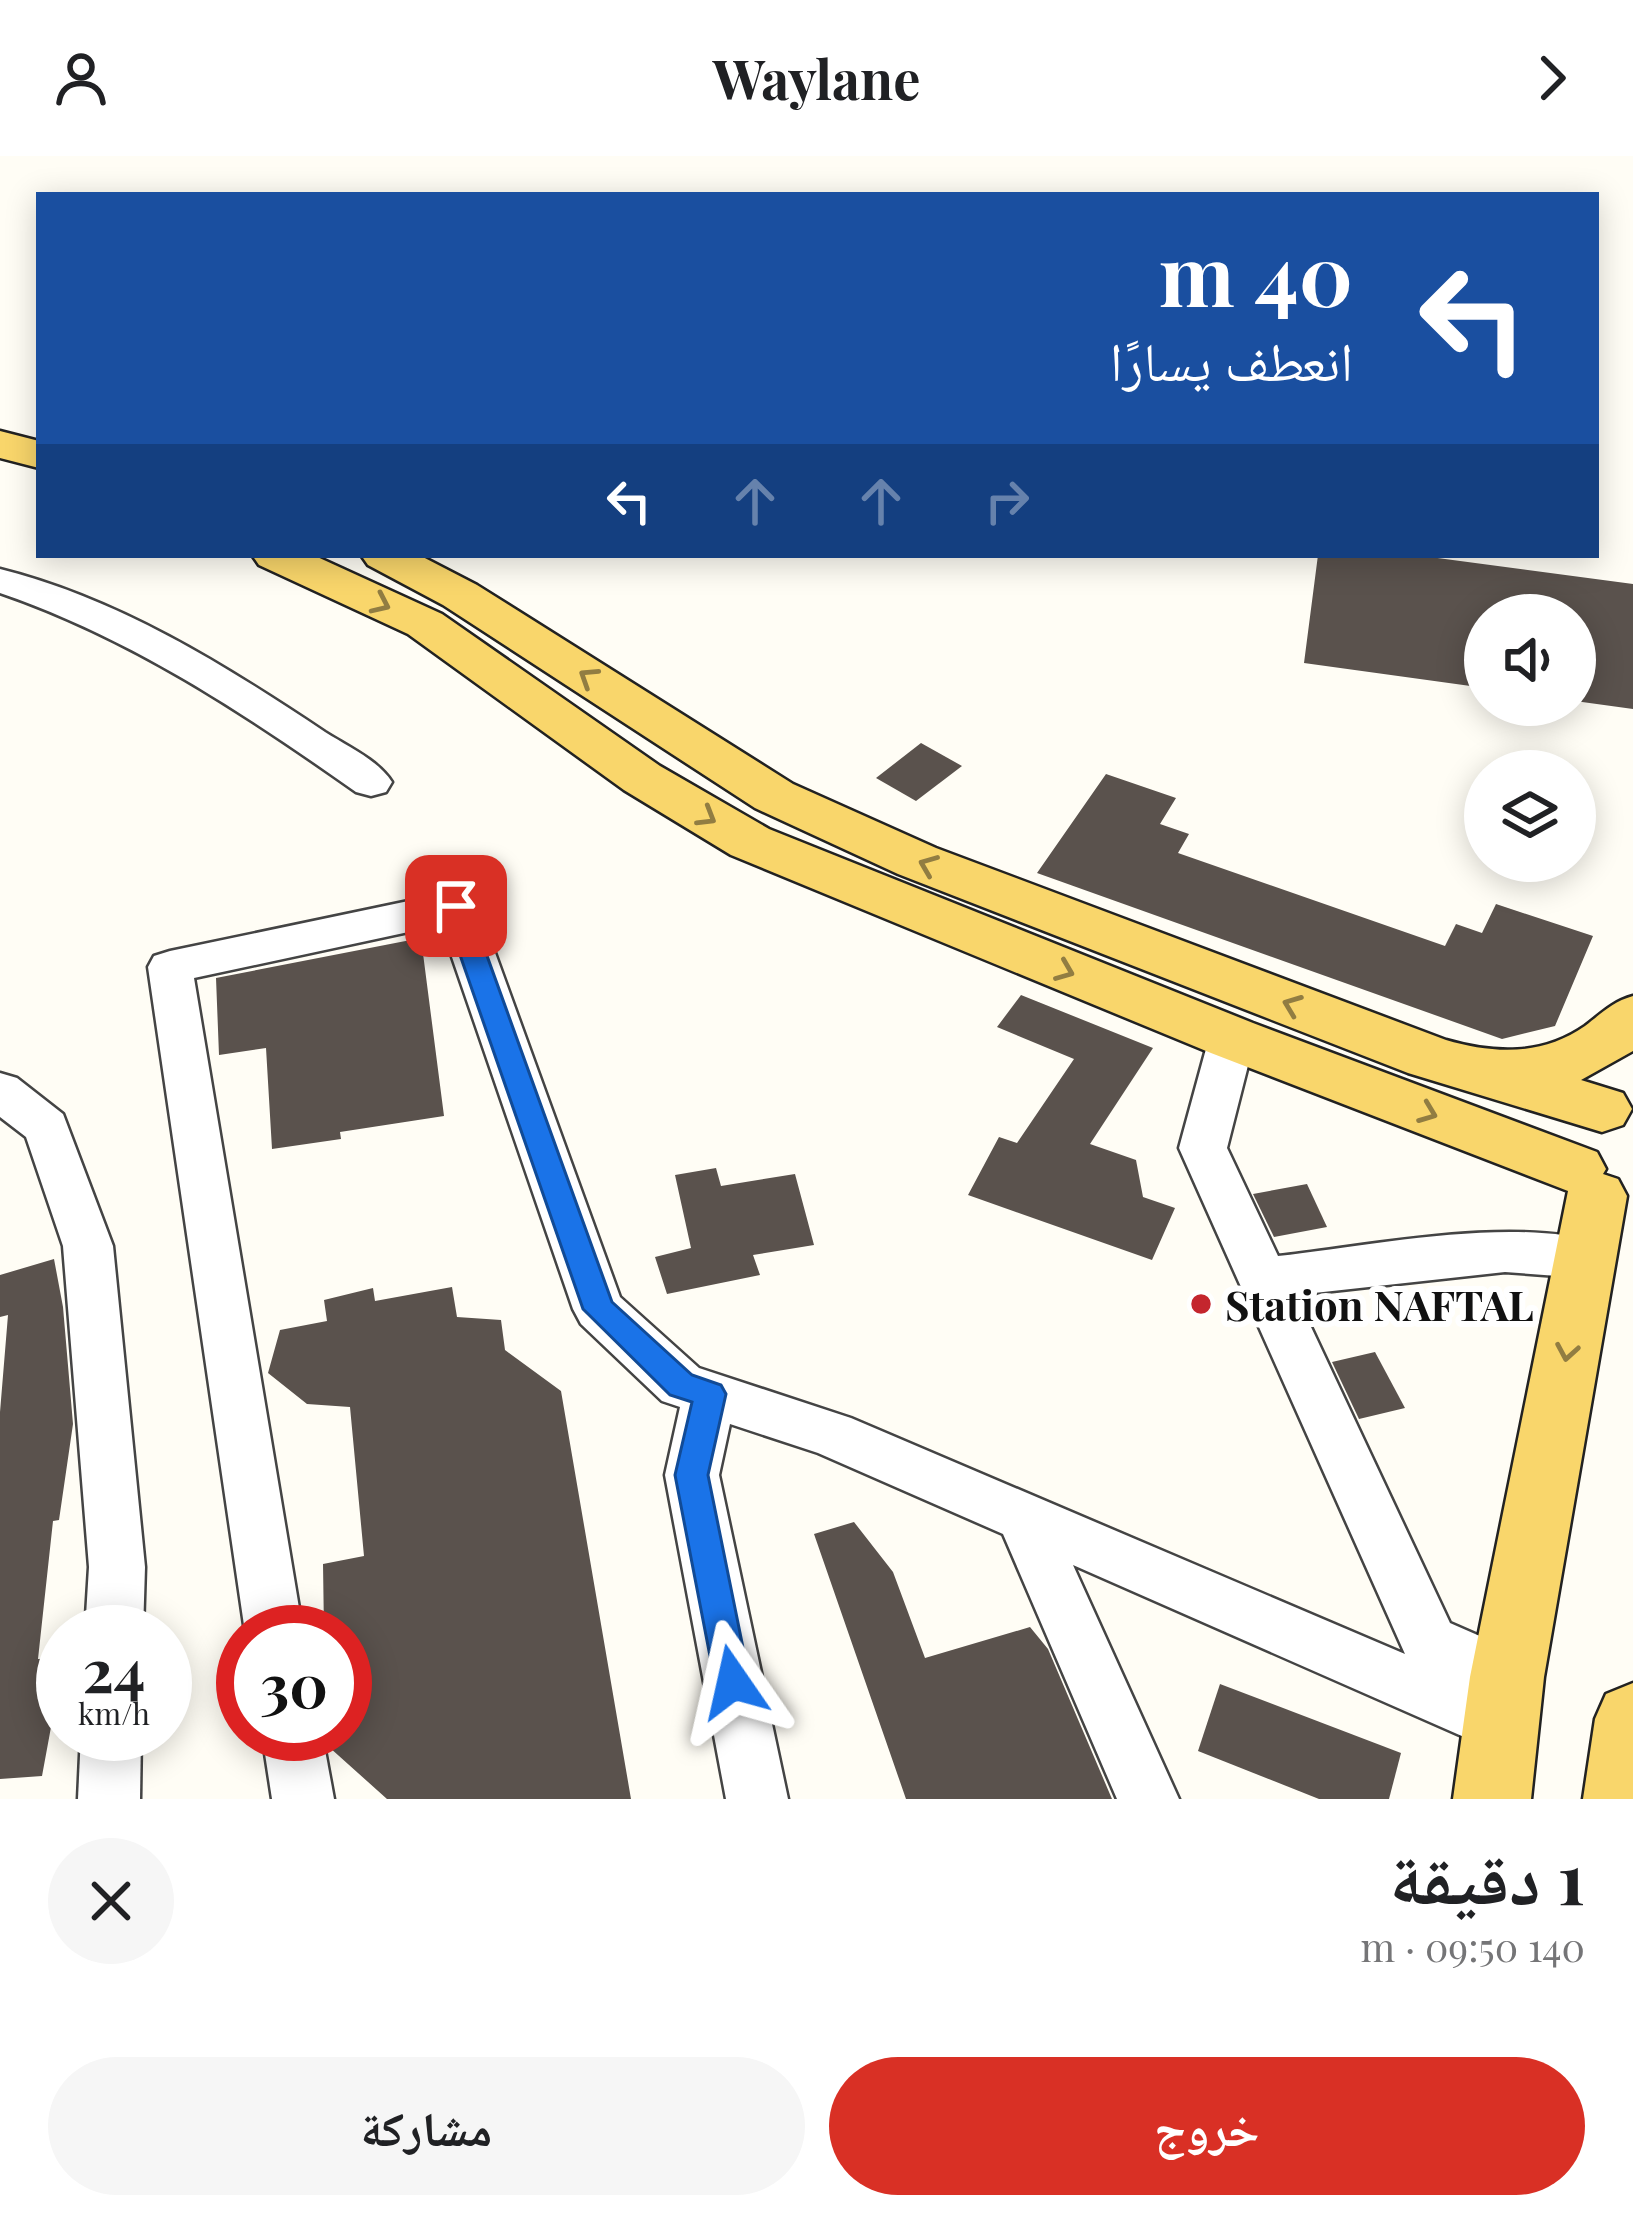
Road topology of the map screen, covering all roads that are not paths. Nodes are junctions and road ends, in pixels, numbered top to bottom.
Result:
1 (0, 412) edge
2 (36, 421) edge
3 (0, 444) edge
4 (36, 454) edge
5 (282, 558) edge
6 (390, 558) edge
7 (0, 580) edge
8 (371, 782) dead end
9 (1633, 1017) edge
10 (1232, 1038) junction
11 (1476, 1072) junction
12 (0, 1091) edge
13 (1623, 1100) edge
14 (1597, 1210) edge
15 (1262, 1278) junction
16 (710, 1394) junction
17 (1024, 1518) junction
18 (115, 1605) edge
19 (270, 1605) edge
20 (1504, 1701) junction
21 (1633, 1719) edge
22 (110, 1761) edge
23 (297, 1761) edge
24 (109, 1799) edge
25 (303, 1799) edge
26 (757, 1799) edge
27 (1148, 1799) edge
28 (1492, 1799) edge
29 (1622, 1799) edge

1 - 2 main road
3 - 4 main road
5 -> 10 main road
11 -> 6 main road
7 - 8 street
9 - 11 main road
10 -> 14 main road
10 - 15 street
11 - 13 main road
12 - 18 street
13 - 14 main road
14 - 15 street
14 -> 20 main road
15 - 20 street
16 - 17 street
16 - 19 street
16 - 26 street
17 - 20 street
17 - 27 street
20 - 28 main road
21 - 29 main road
22 - 24 street
23 - 25 street

